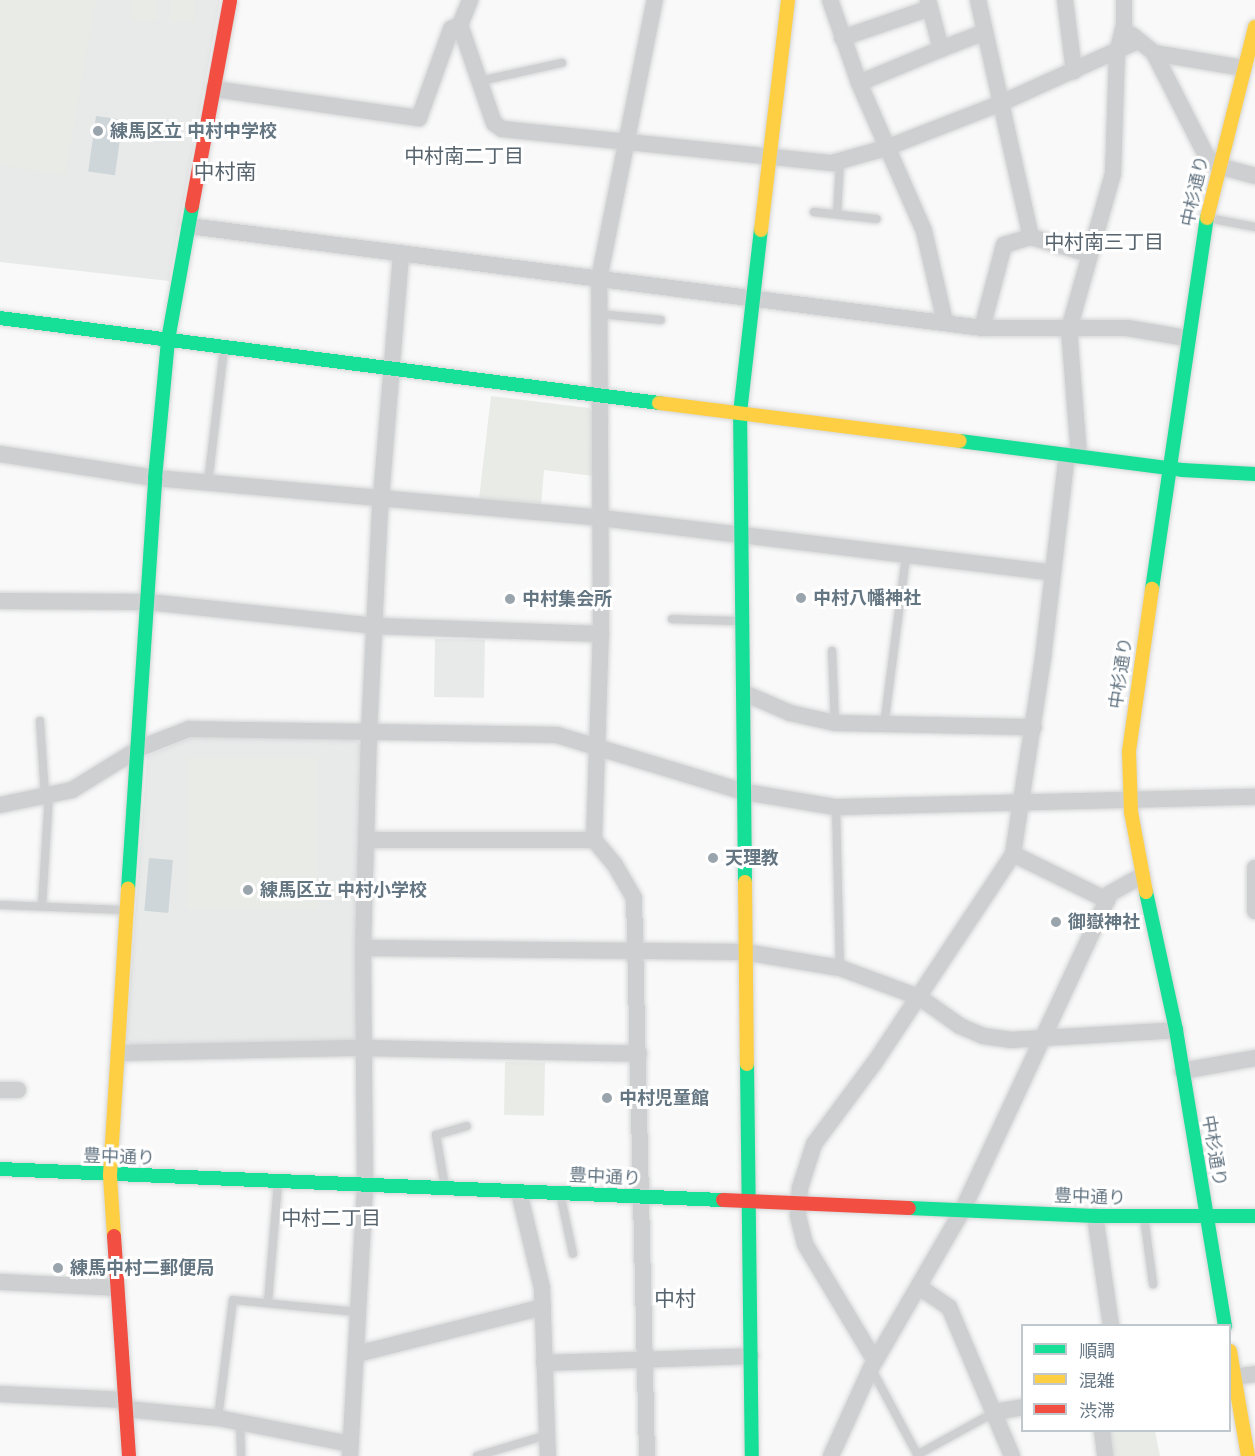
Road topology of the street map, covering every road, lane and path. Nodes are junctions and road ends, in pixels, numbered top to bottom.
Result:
1 (230, 0) edge
2 (470, 0) edge
3 (655, 0) edge
4 (788, 0) edge
5 (830, 0) edge
6 (978, 0) edge
7 (1065, 0) edge
8 (1124, 0) edge
9 (929, 4) edge
10 (460, 25) junction
11 (1124, 25) junction
12 (1255, 27) edge
13 (985, 32) junction
14 (842, 38) junction
15 (1138, 41) junction
16 (941, 50) junction
17 (1117, 53) junction
18 (1154, 53) junction
19 (562, 63) dead end
20 (1244, 68) junction
21 (1074, 71) junction
22 (480, 81) junction
23 (859, 83) junction
24 (214, 89) junction
25 (999, 104) junction
26 (624, 144) junction
27 (886, 148) junction
28 (769, 159) junction
29 (840, 162) junction
30 (1218, 166) junction
31 (1255, 176) edge
32 (814, 212) dead end
33 (837, 214) junction
34 (1208, 218) junction
35 (877, 219) dead end
36 (189, 226) junction
37 (1255, 227) edge
38 (1031, 237) junction
39 (401, 253) junction
40 (1089, 254) junction
41 (599, 279) junction
42 (753, 297) junction
43 (599, 314) junction
44 (0, 318) edge
45 (661, 320) dead end
46 (945, 322) junction
47 (982, 328) junction
48 (1069, 329) junction
49 (1187, 338) junction
50 (168, 340) junction
51 (224, 348) junction
52 (390, 368) junction
53 (599, 395) junction
54 (740, 413) junction
55 (0, 454) edge
56 (1073, 456) junction
57 (1167, 468) junction
58 (1255, 474) edge
59 (155, 478) junction
60 (208, 484) junction
61 (382, 497) junction
62 (601, 518) junction
63 (742, 533) junction
64 (906, 556) junction
65 (1053, 573) junction
66 (0, 601) edge
67 (148, 602) junction
68 (672, 619) dead end
69 (743, 621) junction
70 (375, 626) junction
71 (601, 634) junction
72 (832, 651) dead end
73 (744, 693) junction
74 (40, 721) dead end
75 (835, 723) junction
76 (884, 726) junction
77 (1034, 726) junction
78 (369, 733) junction
79 (597, 747) junction
80 (140, 748) junction
81 (745, 792) junction
82 (47, 795) junction
83 (1255, 796) edge
84 (1130, 799) junction
85 (1023, 802) junction
86 (0, 805) edge
87 (836, 807) junction
88 (368, 840) junction
89 (594, 840) junction
90 (1013, 854) junction
91 (1255, 868) edge
92 (1142, 876) junction
93 (1107, 900) junction
94 (0, 905) edge
95 (42, 906) junction
96 (128, 910) junction
97 (1255, 911) edge
98 (363, 948) junction
99 (635, 951) junction
100 (745, 952) junction
101 (840, 968) junction
102 (919, 997) junction
103 (1176, 1030) junction
104 (1042, 1038) junction
105 (364, 1048) junction
106 (118, 1053) junction
107 (639, 1054) junction
108 (1255, 1058) edge
109 (1182, 1071) junction
110 (0, 1090) edge
111 (18, 1090) dead end
112 (467, 1126) dead end
113 (0, 1169) edge
114 (110, 1175) junction
115 (278, 1181) junction
116 (365, 1184) junction
117 (445, 1187) junction
118 (519, 1192) junction
119 (560, 1193) junction
120 (642, 1197) junction
121 (748, 1201) junction
122 (797, 1202) junction
123 (963, 1209) junction
124 (1095, 1216) junction
125 (1255, 1216) edge
126 (1144, 1217) junction
127 (1207, 1218) junction
128 (573, 1254) dead end
129 (0, 1282) edge
130 (1153, 1284) dead end
131 (919, 1287) junction
132 (117, 1288) junction
133 (268, 1302) junction
134 (543, 1307) junction
135 (358, 1312) junction
136 (1111, 1324) edge
137 (1225, 1324) edge
138 (357, 1354) junction
139 (751, 1356) junction
140 (645, 1361) junction
141 (544, 1363) junction
142 (873, 1365) junction
143 (1232, 1372) edge
144 (1255, 1374) edge
145 (0, 1394) edge
146 (126, 1404) junction
147 (1021, 1407) edge
148 (995, 1412) junction
149 (218, 1418) junction
150 (240, 1423) junction
151 (1102, 1432) edge
152 (547, 1435) junction
153 (350, 1450) edge
154 (129, 1456) edge
155 (241, 1456) edge
156 (477, 1456) edge
157 (548, 1456) edge
158 (646, 1456) edge
159 (752, 1456) edge
160 (831, 1456) edge
161 (917, 1456) edge
162 (1012, 1456) edge
163 (1105, 1456) edge
164 (1248, 1456) edge

1 - 24 street
2 - 10 street
3 - 26 street
4 - 28 street
5 - 14 street
6 - 13 street
7 - 21 street
8 - 11 street
9 - 14 street
9 - 16 street
10 - 22 street
10 - 24 street
11 - 15 street
11 - 17 street
12 - 20 street, 中杉通り
13 - 16 street
13 - 25 street
14 - 23 street
15 - 17 street
15 - 18 street
16 - 23 street
17 - 21 street
17 - 40 street
18 - 20 street
18 - 30 street
19 - 22 lane
20 - 30 street, 中杉通り
21 - 25 street
22 - 26 street
23 - 27 street
24 - 36 street
25 - 27 street
25 - 38 street
26 - 28 street
26 - 41 street
27 - 29 street
27 - 46 street
28 - 29 street
28 - 42 street
29 - 33 lane
30 - 31 street
30 - 34 street, 中杉通り
32 - 33 lane
33 - 35 lane
34 - 37 lane
34 - 49 street, 中杉通り
36 - 39 street
36 - 50 street
38 - 40 street
38 - 47 street
39 - 41 street
39 - 52 street
40 - 48 street
41 - 42 street
41 - 43 street
42 - 46 street
42 - 54 street
43 - 45 lane
43 - 53 street
44 - 50 street
46 - 47 street
47 - 48 street
48 - 49 street
48 - 56 street
49 - 57 street, 中杉通り
50 - 51 street
50 - 59 street
51 - 52 street
51 - 60 lane
52 - 53 street
52 - 61 street
53 - 54 street
53 - 62 street
54 - 56 street
54 - 63 street
55 - 59 street
56 - 57 street
56 - 65 street
57 - 58 street
57 - 84 street, 中杉通り
59 - 60 street
59 - 67 street
60 - 61 street
61 - 62 street
61 - 70 street
62 - 63 street
62 - 71 street
63 - 64 street
63 - 69 street
64 - 65 street
64 - 76 lane
65 - 77 street
66 - 67 street
67 - 70 street
67 - 80 street
68 - 69 lane
69 - 73 street
70 - 71 street
70 - 78 street
71 - 79 street
72 - 75 lane
73 - 75 street
73 - 81 street
74 - 82 lane
75 - 76 street
76 - 77 street
77 - 85 street
78 - 79 street
78 - 80 street
78 - 88 street
79 - 81 street
79 - 89 street
80 - 82 street
80 - 96 street
81 - 87 street
81 - 100 street
82 - 86 street
82 - 95 lane
83 - 84 street
84 - 85 street
84 - 92 street, 中杉通り
85 - 87 street
85 - 90 street
87 - 101 lane
88 - 89 street
88 - 98 street
89 - 99 street
90 - 93 street
90 - 102 street
91 - 97 street
92 - 93 street
92 - 103 street, 中杉通り
93 - 104 street
94 - 95 lane
95 - 96 lane
96 - 106 street
98 - 99 street
98 - 105 street
99 - 100 street
99 - 107 street
100 - 101 street
100 - 121 street
101 - 102 street
102 - 104 street
102 - 122 street
103 - 104 street
103 - 109 street, 中杉通り
104 - 123 street
105 - 106 street
105 - 107 street
105 - 116 street
106 - 114 street
107 - 120 street
108 - 109 street
109 - 127 street, 中杉通り
110 - 111 street
112 - 117 lane
113 - 114 street, 豊中通り
114 - 115 street, 豊中通り
114 - 132 street
115 - 116 street, 豊中通り
115 - 133 lane
116 - 117 street, 豊中通り
116 - 135 street
117 - 118 street, 豊中通り
118 - 119 street, 豊中通り
118 - 134 street
119 - 120 street, 豊中通り
119 - 128 lane
120 - 121 street, 豊中通り
120 - 140 street
121 - 122 street, 豊中通り
121 - 139 street
122 - 123 street, 豊中通り
122 - 142 street
123 - 124 street, 豊中通り
123 - 131 street
124 - 126 street, 豊中通り
124 - 136 street
125 - 127 street, 豊中通り
126 - 127 street, 豊中通り
126 - 130 lane
127 - 137 street, 中杉通り
129 - 132 street
131 - 142 street
131 - 148 street
132 - 146 street
133 - 135 lane
133 - 149 lane
134 - 138 street
134 - 141 street
135 - 138 street
138 - 153 street
139 - 140 street
139 - 159 street
140 - 141 street
140 - 158 street
141 - 152 street
142 - 160 street
142 - 161 lane
143 - 144 street
143 - 164 street
145 - 146 street
146 - 149 street
146 - 154 street
147 - 148 street
148 - 161 lane
148 - 162 street
149 - 150 street
150 - 153 street
150 - 155 lane
151 - 163 street
152 - 156 lane
152 - 157 street

